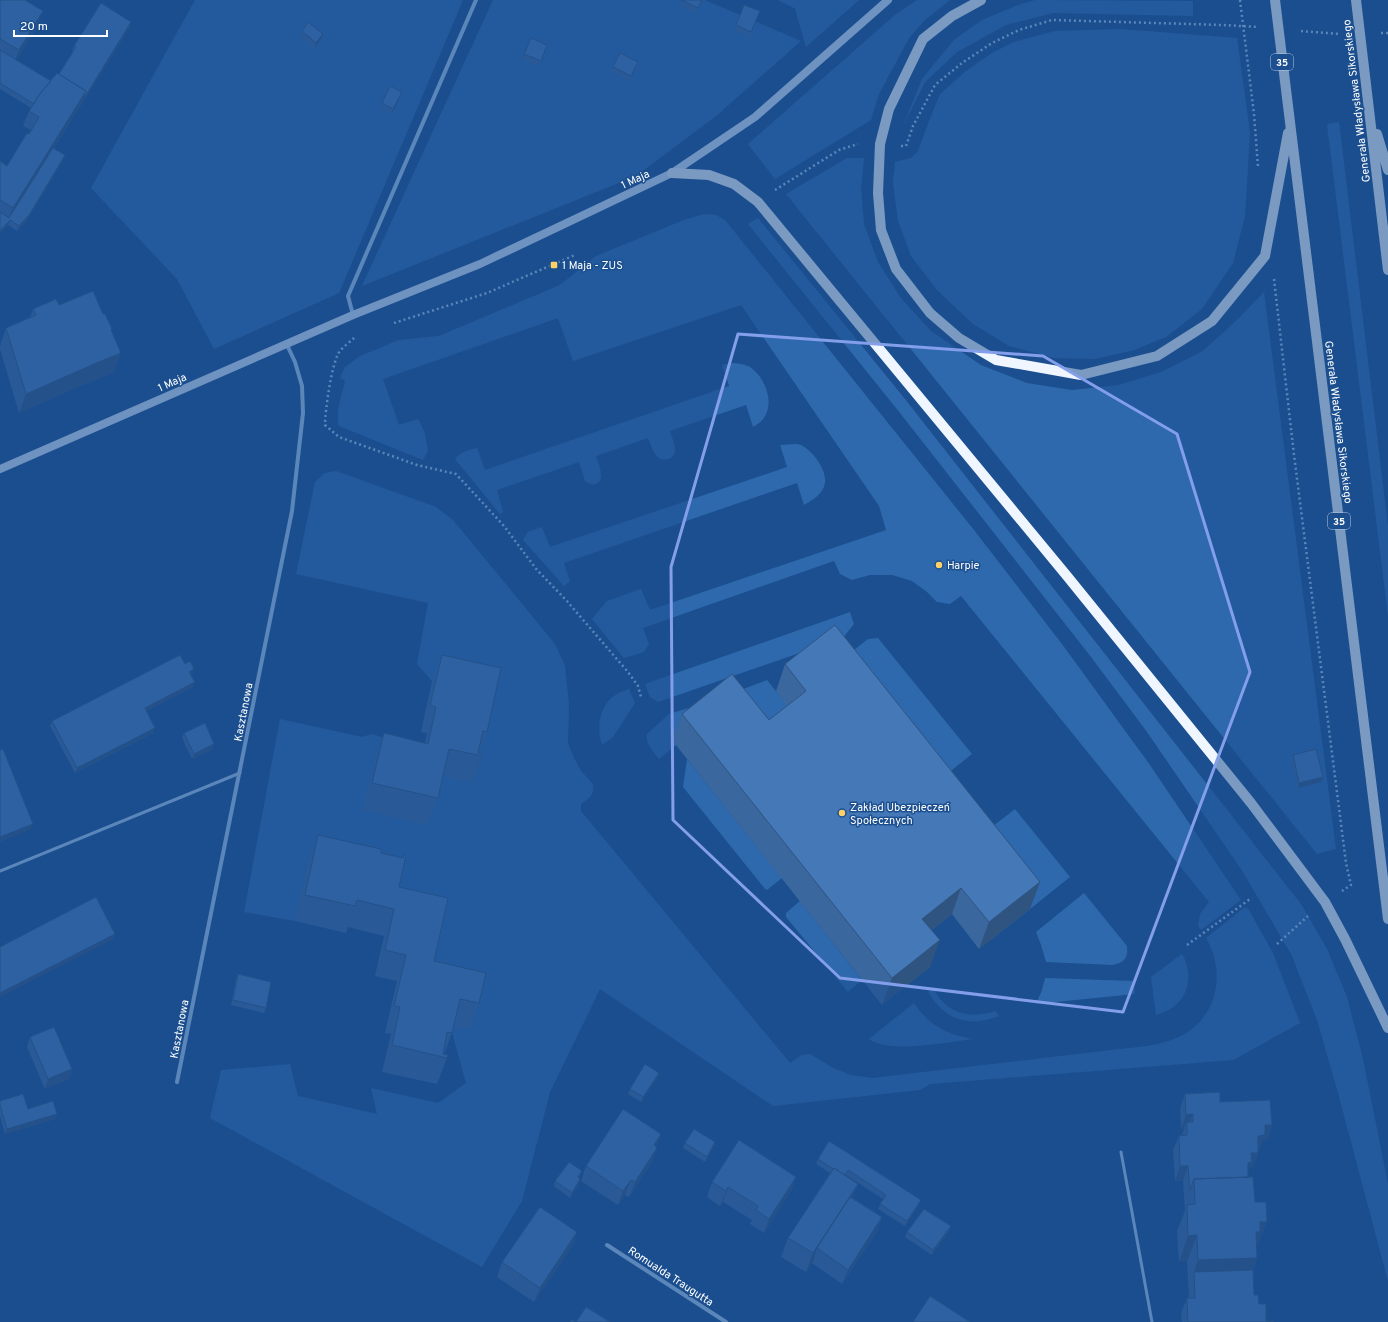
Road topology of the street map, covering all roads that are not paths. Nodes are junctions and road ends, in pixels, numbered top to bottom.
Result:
1 (476, 0) edge
2 (888, 0) edge
3 (981, 0) edge
4 (1275, 0) edge
5 (1356, 0) edge
6 (1369, 111) junction
7 (1290, 123) junction
8 (1388, 170) edge
9 (672, 173) junction
10 (1388, 270) edge
11 (353, 316) junction
12 (287, 345) junction
13 (0, 469) edge
14 (240, 773) junction
15 (0, 871) edge
16 (1388, 919) edge
17 (1388, 1028) edge
18 (177, 1082) dead end
19 (1121, 1152) dead end
20 (606, 1245) dead end
21 (726, 1322) edge
22 (1152, 1322) edge

1 - 11 street
2 - 9 street, 1 Maja
3 - 7 main road
4 - 7 main road, Generała Władysława Sikorskiego / 35
5 - 6 main road, Generała Władysława Sikorskiego
6 - 8 main road
6 - 10 main road, Generała Władysława Sikorskiego
7 - 16 main road, Generała Władysława Sikorskiego / 35
9 - 11 street, 1 Maja
9 - 17 main road
11 - 12 street, 1 Maja
12 - 13 street, 1 Maja
12 - 14 street, Kasztanowa
14 - 15 lane
14 - 18 street, Kasztanowa
19 - 22 lane
20 - 21 street, Romualda Traugutta

